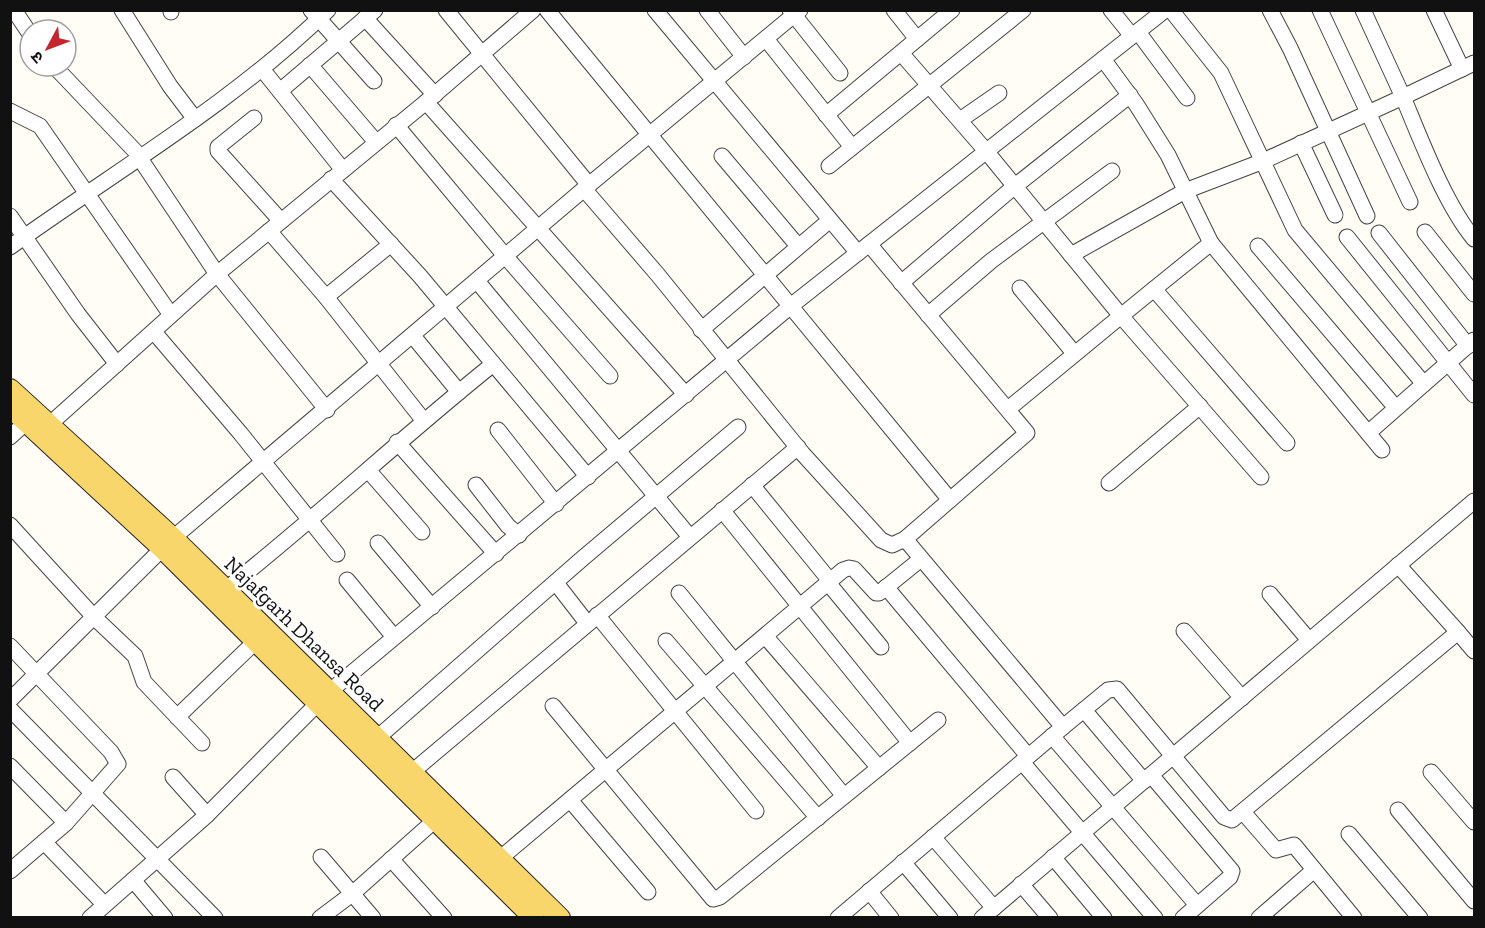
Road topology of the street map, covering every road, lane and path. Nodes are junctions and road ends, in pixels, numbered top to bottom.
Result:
1 (122, 10) edge
2 (446, 10) edge
3 (533, 10) edge
4 (547, 10) edge
5 (655, 10) edge
6 (707, 10) edge
7 (894, 10) edge
8 (952, 10) edge
9 (1023, 10) edge
10 (1110, 10) edge
11 (1165, 10) edge
12 (1171, 10) edge
13 (1270, 10) edge
14 (1320, 10) edge
15 (1363, 10) edge
16 (1434, 10) edge
17 (795, 12) edge
18 (319, 13) edge
19 (370, 14) edge
20 (1135, 34) junction
21 (766, 39) junction
22 (917, 39) junction
23 (338, 40) junction
24 (901, 53) junction
25 (482, 54) junction
26 (744, 57) junction
27 (1103, 59) junction
28 (310, 65) junction
29 (1468, 66) edge
30 (262, 69) junction
31 (840, 74) dead end
32 (65, 78) edge
33 (374, 81) dead end
34 (715, 81) junction
35 (929, 85) junction
36 (280, 92) junction
37 (999, 93) dead end
38 (1130, 95) junction
39 (1403, 97) junction
40 (1187, 98) dead end
41 (430, 99) junction
42 (10, 111) edge
43 (1368, 112) junction
44 (826, 115) junction
45 (195, 118) junction
46 (254, 118) dead end
47 (960, 120) junction
48 (396, 125) junction
49 (1328, 130) junction
50 (649, 135) junction
51 (376, 142) junction
52 (1301, 143) junction
53 (852, 147) junction
54 (986, 151) junction
55 (722, 156) dead end
56 (138, 158) junction
57 (1261, 162) junction
58 (829, 166) dead end
59 (1112, 171) dead end
60 (337, 174) junction
61 (1015, 186) junction
62 (586, 187) junction
63 (1185, 191) junction
64 (86, 195) junction
65 (1410, 202) dead end
66 (1335, 215) dead end
67 (10, 216) edge
68 (1367, 216) dead end
69 (830, 220) junction
70 (281, 221) junction
71 (1045, 223) junction
72 (1469, 223) edge
73 (538, 228) junction
74 (269, 231) junction
75 (1425, 232) dead end
76 (1379, 233) dead end
77 (24, 237) junction
78 (1347, 237) dead end
79 (1474, 239) edge
80 (1211, 243) junction
81 (391, 244) junction
82 (798, 246) junction
83 (1258, 246) dead end
84 (10, 247) edge
85 (863, 249) junction
86 (1071, 255) junction
87 (506, 256) junction
88 (765, 273) junction
89 (217, 274) junction
90 (477, 281) junction
91 (901, 283) junction
92 (1020, 288) dead end
93 (1154, 289) junction
94 (1474, 294) edge
95 (326, 297) junction
96 (792, 305) junction
97 (444, 309) junction
98 (171, 315) junction
99 (928, 315) junction
100 (1121, 316) junction
101 (701, 330) junction
102 (154, 332) junction
103 (413, 336) junction
104 (1471, 343) edge
105 (1074, 353) junction
106 (727, 360) junction
107 (1448, 363) junction
108 (117, 364) junction
109 (380, 364) junction
110 (492, 365) junction
111 (610, 376) dead end
112 (1424, 384) junction
113 (10, 389) edge
114 (459, 392) junction
115 (686, 395) junction
116 (1474, 395) edge
117 (10, 406) edge
118 (1200, 406) junction
119 (1396, 408) junction
120 (1008, 409) junction
121 (327, 410) junction
122 (38, 419) junction
123 (424, 421) junction
124 (738, 427) dead end
125 (498, 430) dead end
126 (1368, 433) junction
127 (10, 437) edge
128 (397, 442) junction
129 (1287, 443) dead end
130 (798, 447) junction
131 (619, 450) junction
132 (1382, 450) dead end
133 (263, 462) junction
134 (368, 470) junction
135 (588, 477) junction
136 (1261, 477) dead end
137 (1109, 483) dead end
138 (476, 485) dead end
139 (752, 485) junction
140 (657, 497) junction
141 (950, 500) junction
142 (1474, 501) edge
143 (556, 504) junction
144 (722, 510) junction
145 (309, 521) junction
146 (10, 525) edge
147 (422, 532) dead end
148 (519, 535) junction
149 (690, 537) junction
150 (905, 539) junction
151 (168, 543) junction
152 (378, 543) dead end
153 (337, 554) dead end
154 (496, 554) junction
155 (921, 559) junction
156 (1398, 565) junction
157 (347, 580) dead end
158 (556, 583) junction
159 (830, 583) junction
160 (886, 587) junction
161 (225, 590) junction
162 (678, 593) dead end
163 (1270, 594) dead end
164 (432, 606) junction
165 (800, 609) junction
166 (95, 618) junction
167 (592, 619) junction
168 (1184, 631) dead end
169 (1458, 632) junction
170 (394, 637) junction
171 (766, 637) junction
172 (1308, 639) junction
173 (666, 641) dead end
174 (255, 642) junction
175 (10, 646) edge
176 (881, 647) dead end
177 (1474, 651) edge
178 (736, 661) junction
179 (36, 674) junction
180 (705, 687) junction
181 (323, 698) junction
182 (1242, 698) junction
183 (10, 700) edge
184 (553, 706) dead end
185 (10, 709) edge
186 (1084, 710) junction
187 (674, 713) junction
188 (177, 717) junction
189 (938, 720) dead end
190 (1057, 732) junction
191 (376, 739) junction
192 (202, 743) dead end
193 (910, 743) junction
194 (1173, 756) junction
195 (1025, 759) junction
196 (10, 766) edge
197 (879, 768) junction
198 (607, 769) junction
199 (412, 772) junction
200 (1431, 772) dead end
201 (173, 777) dead end
202 (1147, 778) junction
203 (92, 794) junction
204 (844, 796) junction
205 (570, 800) junction
206 (450, 807) junction
207 (1112, 808) junction
208 (1398, 810) dead end
209 (756, 811) dead end
210 (1243, 812) junction
211 (207, 815) junction
212 (818, 818) junction
213 (435, 820) junction
214 (1474, 822) edge
215 (66, 823) junction
216 (1082, 832) junction
217 (1349, 834) dead end
218 (933, 837) junction
219 (44, 842) junction
220 (158, 857) junction
221 (321, 857) dead end
222 (1053, 857) junction
223 (391, 859) junction
224 (903, 862) junction
225 (493, 864) junction
226 (1314, 870) junction
227 (10, 871) edge
228 (132, 880) junction
229 (1022, 884) junction
230 (869, 891) junction
231 (648, 892) dead end
232 (352, 894) junction
233 (1474, 901) edge
234 (104, 904) junction
235 (1197, 905) junction
236 (988, 913) edge
237 (90, 918) edge
238 (165, 918) edge
239 (215, 918) edge
240 (320, 918) edge
241 (373, 918) edge
242 (444, 918) edge
243 (534, 918) edge
244 (560, 918) edge
245 (838, 918) edge
246 (891, 918) edge
247 (950, 918) edge
248 (1050, 918) edge
249 (1104, 918) edge
250 (1155, 918) edge
251 (1183, 918) edge
252 (1259, 918) edge
253 (1354, 918) edge
254 (1420, 918) edge

1 - 45 street
2 - 25 street
3 - 25 street
4 - 50 street
5 - 34 street
6 - 26 street
7 - 22 street
8 - 22 street
9 - 35 street
10 - 20 street
11 - 20 street
12 - 57 street
13 - 49 street
14 - 43 street
15 - 39 street
16 - 29 street
17 - 21 street
17 - 31 street
18 - 23 street
18 - 30 street
19 - 23 street
19 - 41 street
20 - 27 street
20 - 40 street
21 - 26 street
21 - 44 street
22 - 24 street
23 - 28 street
23 - 33 street
24 - 35 street
24 - 44 street
25 - 41 street
25 - 62 street
26 - 34 street
27 - 38 street
27 - 54 street
28 - 36 street
28 - 51 street
29 - 39 street
30 - 36 street
30 - 45 street
32 - 56 street
34 - 50 street
34 - 69 street
35 - 47 street
35 - 53 street
36 - 60 street
37 - 47 street
38 - 61 street
38 - 63 street
39 - 43 street
39 - 72 street
41 - 48 street
41 - 73 street
42 - 64 street
43 - 49 street
43 - 65 street
44 - 53 street
45 - 56 street
46 - 70 street
47 - 54 street
48 - 51 street
48 - 87 street
49 - 52 street
49 - 68 street
50 - 62 street
50 - 88 street
51 - 60 street
52 - 57 street
52 - 66 street
53 - 58 street
54 - 61 street
54 - 85 street
55 - 82 street
56 - 64 street
56 - 89 street
57 - 63 street
57 - 112 street
59 - 71 street
60 - 70 street
60 - 81 street
61 - 71 street
61 - 91 street
62 - 73 street
62 - 101 street
63 - 80 street
63 - 86 street
64 - 77 street
64 - 98 street
67 - 77 street
69 - 82 street
69 - 85 street
70 - 74 street
71 - 86 street
71 - 99 street
72 - 79 street
73 - 87 street
73 - 115 street
74 - 89 street
74 - 95 street
75 - 94 street
76 - 104 street
77 - 84 street
77 - 108 street
78 - 107 street
80 - 93 street
80 - 126 street
81 - 95 street
81 - 97 street
82 - 88 street
83 - 119 street
85 - 91 street
85 - 96 street
86 - 100 street
87 - 90 street
87 - 111 street
88 - 96 street
88 - 101 street
89 - 98 street
89 - 121 street
90 - 97 street
90 - 131 street
91 - 99 street
92 - 105 street
93 - 100 street
93 - 129 street
95 - 109 street
96 - 106 street
96 - 141 street
97 - 103 street
97 - 110 street
98 - 102 street
99 - 120 street
100 - 105 street
100 - 118 street
101 - 106 street
102 - 108 street
102 - 133 street
103 - 109 street
103 - 114 street
104 - 107 street
105 - 120 street
106 - 115 street
106 - 130 street
107 - 112 street
107 - 116 street
108 - 122 street
109 - 121 street
109 - 123 street
110 - 114 street
110 - 135 street
112 - 119 street
113 - 122 main road, Najafgarh Dhansa Road
114 - 123 street
115 - 131 street
117 - 122 main road, Najafgarh Dhansa Road
118 - 136 street
118 - 137 street
119 - 126 street
120 - 141 street
121 - 133 street
122 - 127 street
122 - 151 main road, Najafgarh Dhansa Road
123 - 128 street
124 - 140 street
125 - 143 street
126 - 132 street
128 - 134 street
128 - 154 street
130 - 139 street
130 - 150 street
131 - 135 street
131 - 140 street
133 - 145 street
133 - 151 street
134 - 145 street
134 - 147 street
135 - 143 street
138 - 148 street
139 - 144 street
139 - 159 street
140 - 149 street
140 - 158 street
141 - 150 street
142 - 156 street
143 - 148 street
144 - 149 street
144 - 165 street
145 - 153 street
145 - 161 street
146 - 166 street
148 - 154 street
149 - 167 street
150 - 155 street
151 - 161 main road, Najafgarh Dhansa Road
151 - 166 street
151 - 174 main road, Najafgarh Dhansa Road
152 - 164 street
154 - 164 street
155 - 160 street
155 - 190 street
156 - 169 street
156 - 172 street
157 - 170 street
158 - 167 street
158 - 191 street
159 - 160 street
159 - 165 street
159 - 176 street
160 - 195 street
161 - 181 main road, Najafgarh Dhansa Road
162 - 178 street
163 - 172 street
164 - 170 street
165 - 171 street
165 - 193 street
166 - 179 street
166 - 188 street
167 - 187 street
167 - 199 street
168 - 182 street
169 - 177 street
169 - 210 street
170 - 181 street
171 - 178 street
171 - 197 street
172 - 182 street
173 - 180 street
174 - 181 main road, Najafgarh Dhansa Road
174 - 188 street
175 - 179 street
178 - 180 street
178 - 204 street
179 - 183 street
179 - 203 street
180 - 187 street
180 - 212 street
181 - 191 main road, Najafgarh Dhansa Road
181 - 211 street
181 - 213 main road, Najafgarh Dhansa Road
182 - 194 street
184 - 198 street
185 - 203 street
186 - 190 street
186 - 194 street
186 - 202 street
187 - 198 street
187 - 209 street
188 - 192 street
189 - 193 street
190 - 195 street
190 - 207 street
191 - 199 main road, Najafgarh Dhansa Road
193 - 197 street
194 - 202 street
194 - 210 street
195 - 216 street
195 - 218 street
196 - 215 street
197 - 204 street
198 - 205 street
198 - 212 street
199 - 206 main road, Najafgarh Dhansa Road
200 - 214 street
201 - 211 street
202 - 207 street
202 - 235 street
203 - 215 street
203 - 220 street
204 - 212 street
205 - 225 street
205 - 231 street
206 - 213 street
206 - 225 main road, Najafgarh Dhansa Road
207 - 216 street
207 - 235 street
208 - 233 street
210 - 226 street
211 - 220 street
213 - 223 street
213 - 225 main road, Najafgarh Dhansa Road
215 - 219 street
216 - 222 street
216 - 250 street
217 - 254 street
218 - 224 street
218 - 236 street
219 - 227 street
219 - 234 street
220 - 228 street
220 - 239 street
221 - 232 street
222 - 229 street
222 - 249 street
223 - 232 street
223 - 242 street
224 - 230 street
224 - 247 street
225 - 243 main road, Najafgarh Dhansa Road
225 - 244 main road, Najafgarh Dhansa Road
226 - 252 street
226 - 253 street
228 - 234 street
228 - 238 street
229 - 236 street
229 - 248 street
230 - 245 street
230 - 246 street
232 - 240 street
232 - 241 street
234 - 237 street
235 - 251 street

